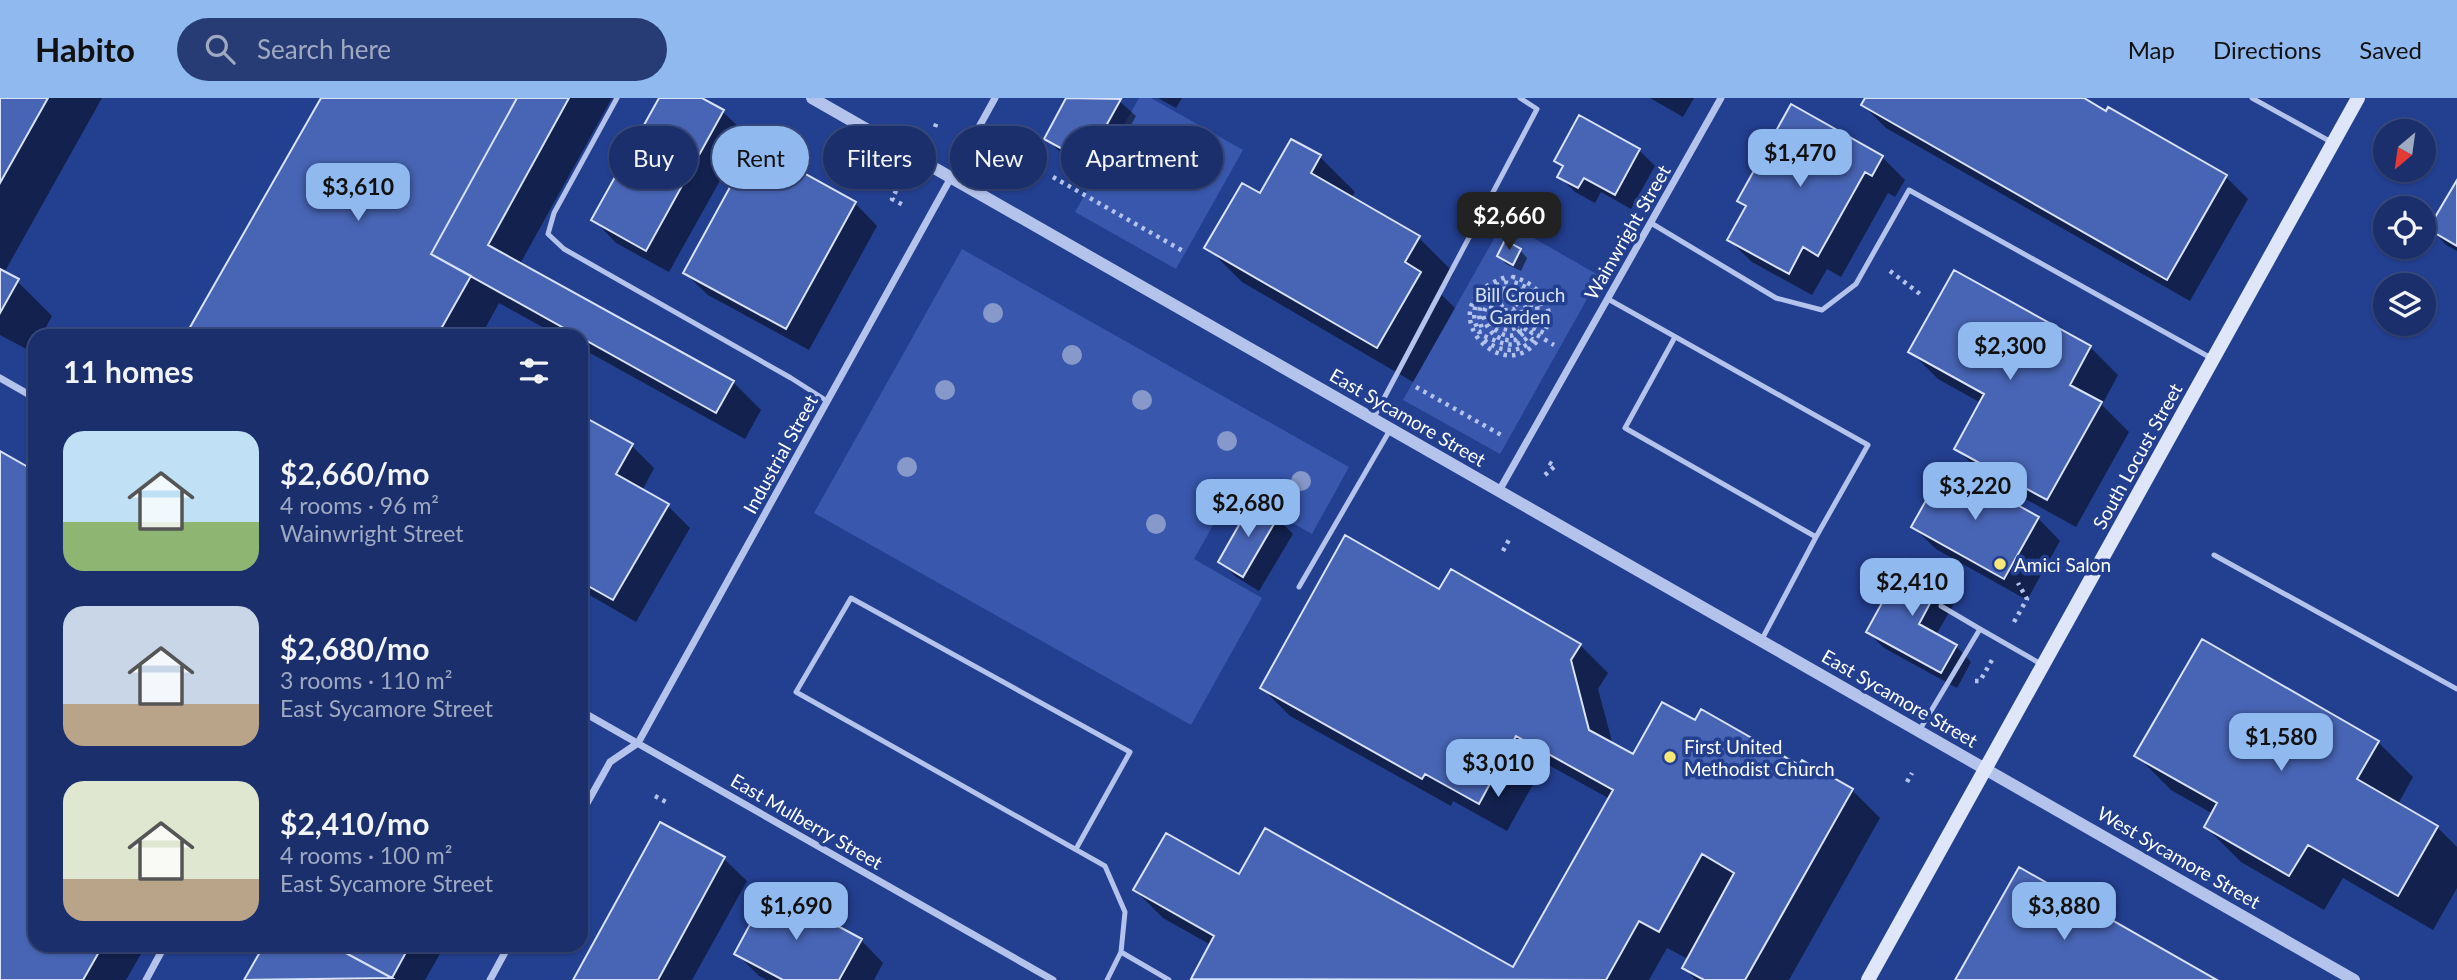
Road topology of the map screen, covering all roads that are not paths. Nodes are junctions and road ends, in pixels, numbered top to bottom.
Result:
1 (617, 98) edge
2 (812, 98) edge
3 (995, 98) edge
4 (1520, 98) edge
5 (1721, 98) edge
6 (2252, 98) edge
7 (2358, 98) edge
8 (979, 126) edge
9 (2333, 143) junction
10 (950, 176) edge
11 (950, 179) edge
12 (972, 189) edge
13 (1651, 223) junction
14 (1608, 299) junction
15 (1675, 337) junction
16 (2213, 359) junction
17 (0, 378) edge
18 (28, 394) edge
19 (827, 401) junction
20 (1373, 419) junction
21 (1391, 429) junction
22 (1499, 491) junction
23 (1816, 537) junction
24 (2214, 555) dead end
25 (1299, 587) dead end
26 (1941, 606) dead end
27 (1980, 629) junction
28 (1761, 641) junction
29 (2043, 665) junction
30 (2457, 689) edge
31 (588, 714) edge
32 (1919, 731) junction
33 (638, 743) junction
34 (1985, 769) junction
35 (588, 801) edge
36 (1076, 849) junction
37 (162, 952) edge
38 (505, 952) edge
39 (1121, 952) junction
40 (2333, 975) edge
41 (146, 980) edge
42 (490, 980) edge
43 (1054, 980) edge
44 (1107, 980) edge
45 (1169, 980) edge
46 (1868, 980) edge
47 (2354, 980) edge

1 - 19 lane
2 - 10 street, East Sycamore Street
3 - 8 street, Industrial Street
4 - 20 lane
5 - 13 street, Wainwright Street
6 - 9 lane
7 - 9 main road, South Locust Street
9 - 16 main road, South Locust Street
11 - 19 street, Industrial Street
12 - 20 street, East Sycamore Street
13 - 14 street, Wainwright Street
13 - 16 lane
14 - 15 lane
14 - 22 street, Wainwright Street
15 - 23 lane
15 - 23 lane
16 - 29 main road, South Locust Street
17 - 18 street
19 - 33 street, Industrial Street
20 - 21 street, East Sycamore Street
21 - 22 street, East Sycamore Street
21 - 25 lane
22 - 28 street, East Sycamore Street
23 - 28 lane
24 - 30 lane
26 - 27 lane
27 - 29 lane
27 - 32 lane
28 - 32 street, East Sycamore Street
29 - 34 main road, South Locust Street
31 - 33 street, East Mulberry Street
32 - 34 street, East Sycamore Street
33 - 35 street, Industrial Street
33 - 43 street, East Mulberry Street
34 - 40 street, West Sycamore Street
34 - 46 main road, South Locust Street
36 - 36 lane
36 - 39 lane
37 - 41 street
38 - 42 street
39 - 44 lane
39 - 45 lane
40 - 47 street, West Sycamore Street

